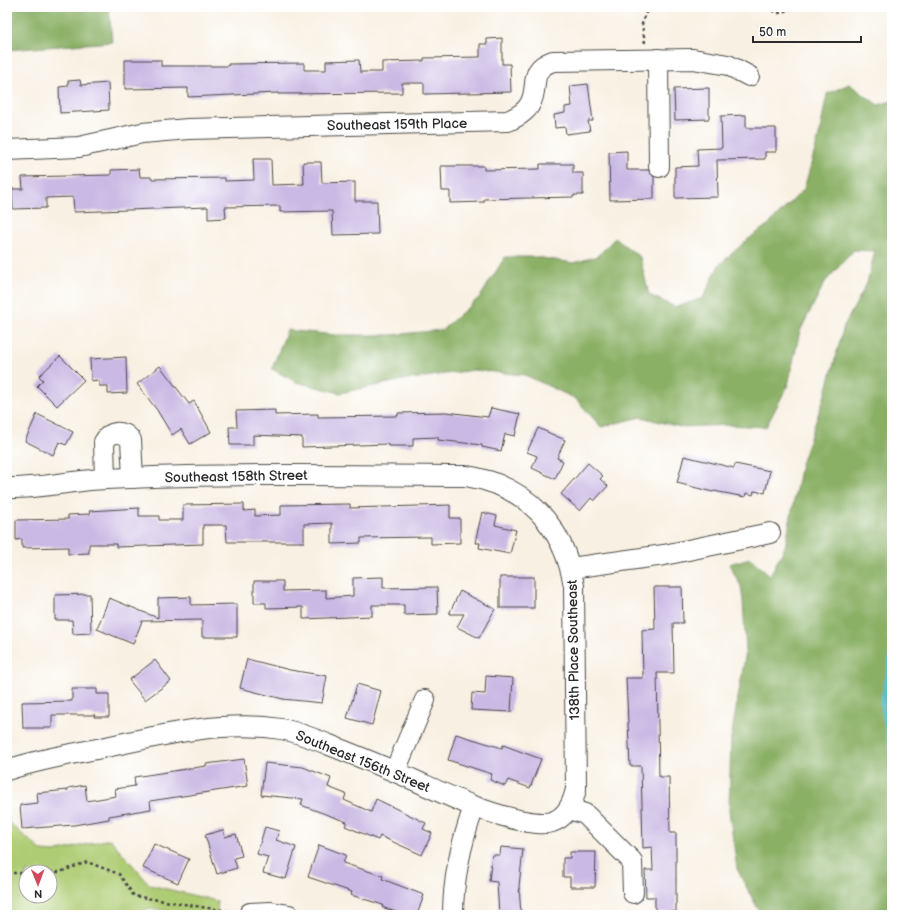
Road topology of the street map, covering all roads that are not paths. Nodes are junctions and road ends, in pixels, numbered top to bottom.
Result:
1 (653, 59) junction
2 (750, 76) dead end
3 (7, 150) edge
4 (659, 167) dead end
5 (466, 476) joint
6 (132, 478) junction
7 (104, 479) junction
8 (7, 488) edge
9 (770, 533) dead end
10 (571, 568) junction
11 (425, 700) dead end
12 (7, 770) edge
13 (395, 771) junction
14 (474, 807) junction
15 (569, 809) junction
16 (633, 893) dead end
17 (250, 913) road end
18 (289, 915) edge
19 (453, 915) edge

1 - 2 street, Southeast 159th Place
1 - 3 street, Southeast 159th Place
1 - 4 street
5 - 6 street, Southeast 158th Street
5 - 10 street, 138th Place Southeast
6 - 7 street, Southeast 158th Street
6 - 7 street
7 - 8 street, Southeast 158th Street
9 - 10 street
10 - 15 street, 138th Place Southeast
11 - 13 street
12 - 13 street, Southeast 156th Street
13 - 14 street, Southeast 156th Street
14 - 15 street, Southeast 156th Street
14 - 19 street
15 - 16 street
17 - 18 street

